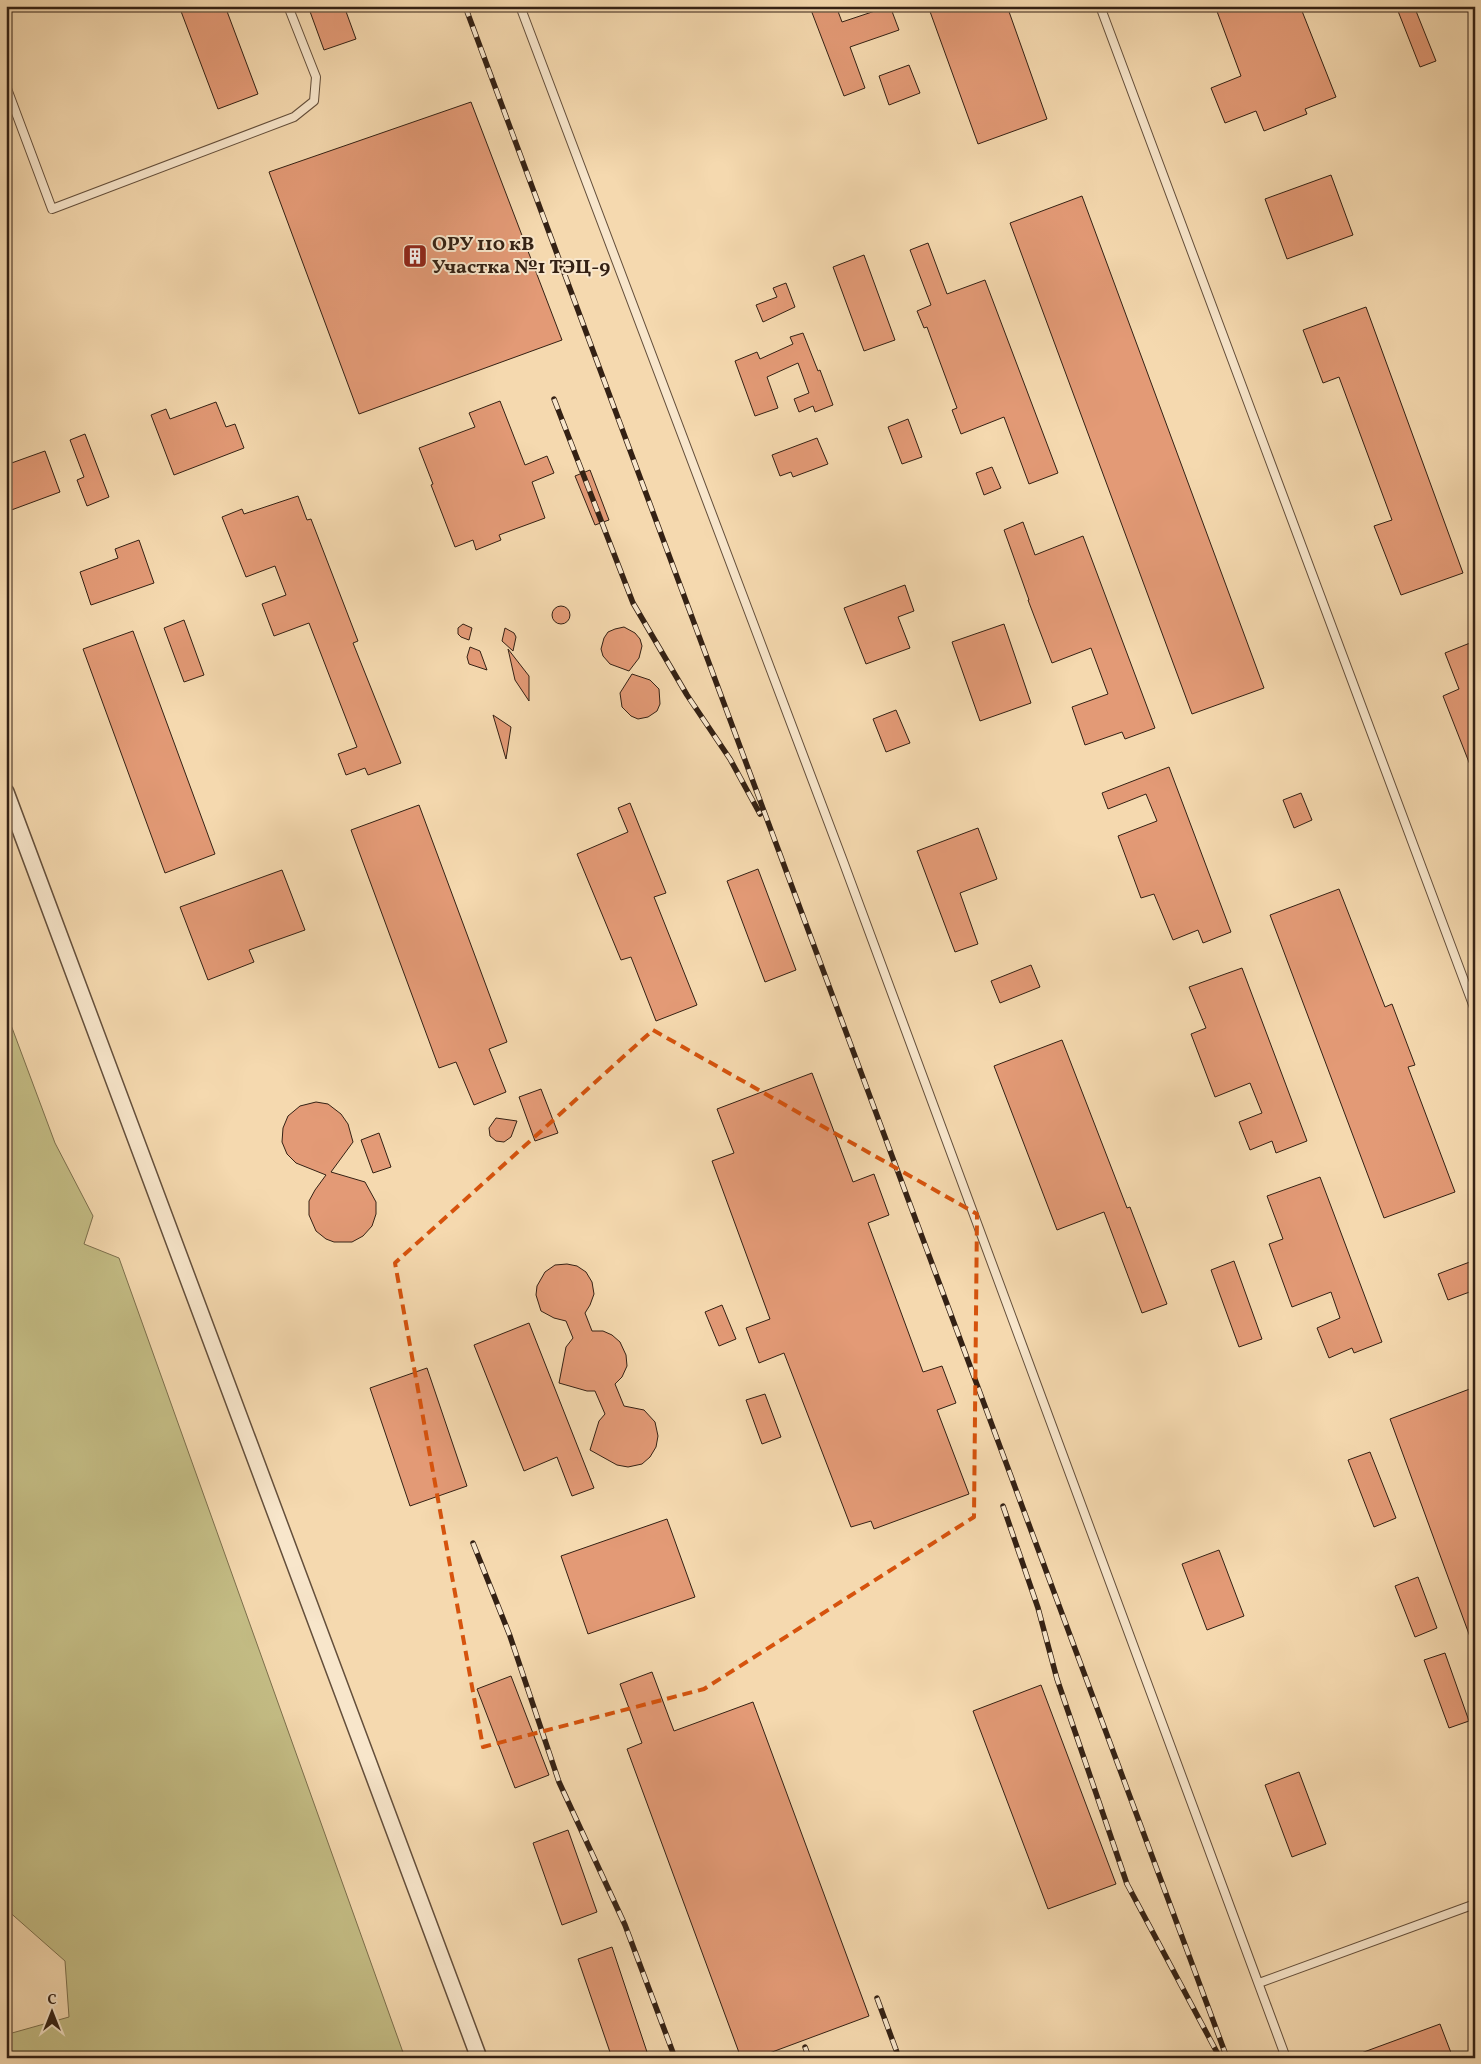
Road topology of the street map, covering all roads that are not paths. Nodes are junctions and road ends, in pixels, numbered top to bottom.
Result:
1 (288, 6) edge
2 (520, 6) edge
3 (1100, 6) edge
4 (6, 86) edge
5 (6, 792) edge
6 (1475, 1010) edge
7 (1475, 1904) edge
8 (1258, 1983) junction
9 (479, 2058) edge
10 (1286, 2058) edge

1 - 4 lane
2 - 8 lane
3 - 6 lane
5 - 9 street
7 - 8 lane
8 - 10 lane

